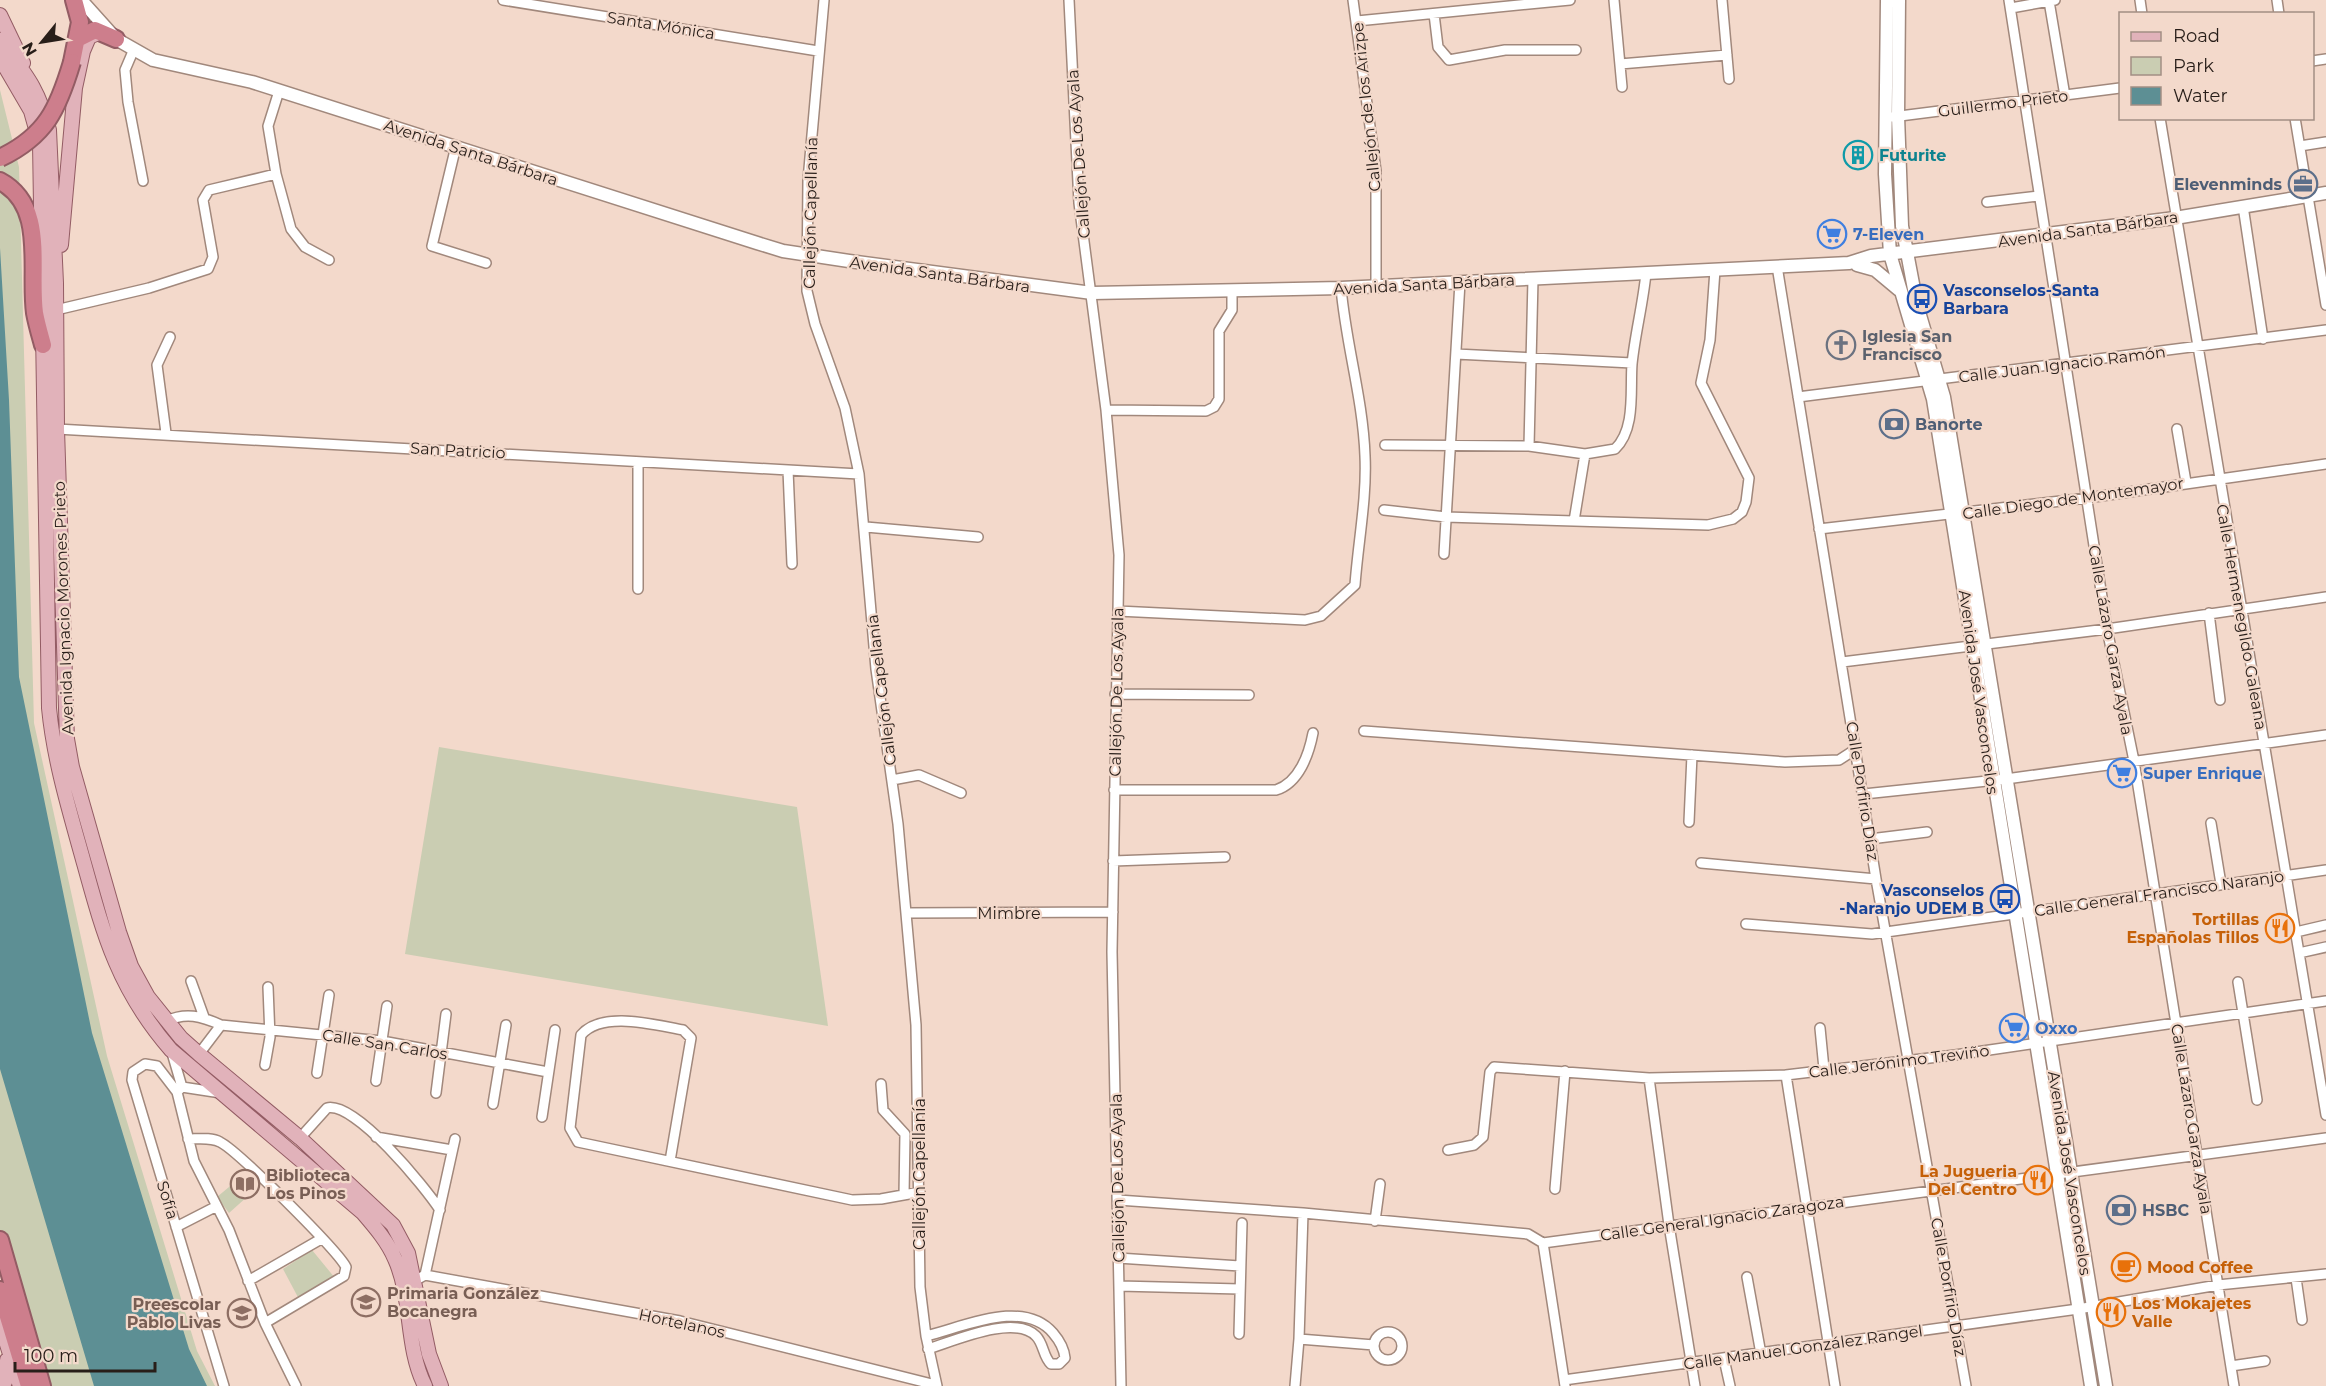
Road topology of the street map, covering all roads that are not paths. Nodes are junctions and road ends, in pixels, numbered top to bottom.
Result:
1 (74, 0) edge
2 (81, 0) edge
3 (503, 0) edge
4 (824, 0) edge
5 (1069, 0) edge
6 (1353, 0) edge
7 (1570, 0) edge
8 (1614, 0) edge
9 (1722, 0) edge
10 (1887, 0) edge
11 (1899, 0) edge
12 (2052, 0) edge
13 (2010, 4) edge
14 (1434, 14) junction
15 (0, 15) edge
16 (1357, 21) junction
17 (109, 36) junction
18 (79, 38) junction
19 (0, 40) edge
20 (134, 49) junction
21 (1576, 50) dead end
22 (818, 51) junction
23 (1727, 55) junction
24 (0, 58) edge
25 (1620, 64) junction
26 (28, 76) junction
27 (1729, 79) dead end
28 (1622, 87) dead end
29 (2119, 88) edge
30 (279, 91) junction
31 (2065, 96) junction
32 (2024, 100) junction
33 (1892, 117) junction
34 (2160, 120) edge
35 (2295, 120) edge
36 (2326, 142) edge
37 (456, 146) junction
38 (2300, 146) junction
39 (0, 158) edge
40 (276, 174) junction
41 (0, 181) edge
42 (143, 181) dead end
43 (2326, 193) edge
44 (2309, 195) junction
45 (2039, 196) junction
46 (1987, 202) dead end
47 (2243, 206) junction
48 (2175, 218) junction
49 (2046, 236) junction
50 (806, 254) junction
51 (1906, 257) junction
52 (1891, 258) junction
53 (329, 260) dead end
54 (486, 263) dead end
55 (1853, 264) junction
56 (1777, 266) junction
57 (1715, 270) junction
58 (1646, 273) junction
59 (1533, 279) junction
60 (1460, 282) junction
61 (56, 283) junction
62 (1376, 285) junction
63 (1341, 288) junction
64 (1899, 290) junction
65 (1232, 291) junction
66 (1092, 293) junction
67 (2326, 305) edge
68 (56, 310) junction
69 (2326, 330) edge
70 (170, 337) dead end
71 (2263, 339) junction
72 (43, 345) junction
73 (2197, 347) junction
74 (1456, 354) junction
75 (1532, 358) junction
76 (1632, 363) junction
77 (2067, 365) junction
78 (1935, 381) junction
79 (1798, 397) junction
80 (1106, 410) junction
81 (57, 429) junction
82 (2177, 429) dead end
83 (166, 433) junction
84 (1385, 445) dead end
85 (1451, 445) junction
86 (1529, 446) junction
87 (1585, 454) junction
88 (638, 462) junction
89 (2326, 464) edge
90 (788, 470) junction
91 (860, 474) junction
92 (2218, 479) junction
93 (2186, 482) junction
94 (2087, 498) junction
95 (1384, 510) dead end
96 (1958, 514) junction
97 (1446, 517) junction
98 (1574, 521) junction
99 (866, 527) junction
100 (1819, 529) junction
101 (978, 537) dead end
102 (1444, 554) dead end
103 (792, 564) dead end
104 (638, 589) dead end
105 (2326, 597) edge
106 (2242, 609) junction
107 (1118, 611) junction
108 (2209, 613) junction
109 (2107, 629) junction
110 (1978, 646) junction
111 (1842, 662) junction
112 (1115, 694) junction
113 (1249, 695) dead end
114 (2220, 700) dead end
115 (1364, 731) dead end
116 (1313, 733) dead end
117 (2326, 735) edge
118 (2265, 744) junction
119 (1856, 749) junction
120 (1692, 755) junction
121 (2134, 761) junction
122 (2006, 779) junction
123 (892, 780) junction
124 (1992, 780) junction
125 (1114, 790) junction
126 (961, 793) dead end
127 (1864, 794) junction
128 (1689, 822) dead end
129 (2211, 823) dead end
130 (1927, 832) dead end
131 (1870, 839) junction
132 (1225, 857) dead end
133 (1113, 861) junction
134 (1701, 863) dead end
135 (2326, 870) edge
136 (2287, 876) junction
137 (1876, 879) junction
138 (2221, 884) junction
139 (2153, 893) junction
140 (2029, 910) junction
141 (1113, 912) junction
142 (2014, 912) junction
143 (906, 914) junction
144 (1746, 924) dead end
145 (2326, 925) edge
146 (1886, 931) junction
147 (2296, 932) junction
148 (2326, 947) edge
149 (2299, 954) junction
150 (191, 981) dead end
151 (2238, 982) dead end
152 (268, 987) dead end
153 (329, 995) dead end
154 (2326, 1001) edge
155 (2308, 1004) junction
156 (387, 1006) dead end
157 (446, 1014) dead end
158 (2245, 1014) junction
159 (204, 1017) junction
160 (166, 1021) junction
161 (221, 1025) junction
162 (506, 1025) dead end
163 (2176, 1025) junction
164 (1820, 1028) dead end
165 (268, 1029) junction
166 (555, 1030) dead end
167 (324, 1034) junction
168 (382, 1041) junction
169 (2050, 1042) junction
170 (2036, 1044) junction
171 (171, 1050) junction
172 (199, 1054) junction
173 (443, 1054) junction
174 (1907, 1061) junction
175 (499, 1063) junction
176 (265, 1065) dead end
177 (1824, 1069) junction
178 (1565, 1071) junction
179 (548, 1072) junction
180 (317, 1073) dead end
181 (1786, 1075) junction
182 (1649, 1077) junction
183 (376, 1081) dead end
184 (881, 1084) dead end
185 (179, 1090) junction
186 (221, 1093) junction
187 (436, 1093) dead end
188 (2257, 1100) dead end
189 (493, 1104) dead end
190 (2326, 1114) edge
191 (542, 1117) dead end
192 (376, 1137) junction
193 (300, 1138) junction
194 (2326, 1138) edge
195 (188, 1139) junction
196 (455, 1139) dead end
197 (452, 1150) junction
198 (1448, 1150) dead end
199 (2198, 1155) junction
200 (670, 1161) junction
201 (2071, 1171) junction
202 (2057, 1173) junction
203 (1380, 1184) dead end
204 (1555, 1189) dead end
205 (1933, 1190) junction
206 (920, 1192) junction
207 (904, 1195) junction
208 (1118, 1200) junction
209 (1807, 1206) junction
210 (215, 1207) junction
211 (440, 1210) junction
212 (1303, 1213) junction
213 (1375, 1221) junction
214 (1242, 1222) dead end
215 (1669, 1225) junction
216 (177, 1227) junction
217 (321, 1239) junction
218 (0, 1240) edge
219 (1543, 1243) junction
220 (1118, 1258) junction
221 (1240, 1266) junction
222 (2326, 1274) edge
223 (1747, 1277) dead end
224 (421, 1278) junction
225 (2296, 1278) junction
226 (248, 1281) junction
227 (2218, 1285) junction
228 (1119, 1286) junction
229 (1240, 1289) junction
230 (0, 1290) edge
231 (2092, 1306) junction
232 (2078, 1309) junction
233 (2302, 1320) dead end
234 (0, 1322) edge
235 (265, 1323) junction
236 (1956, 1325) junction
237 (0, 1328) edge
238 (960, 1328) junction
239 (1239, 1334) dead end
240 (926, 1336) junction
241 (962, 1338) junction
242 (1299, 1339) junction
243 (1828, 1344) junction
244 (1374, 1346) dead end
245 (928, 1349) junction
246 (1761, 1354) junction
247 (1724, 1359) junction
248 (2265, 1361) dead end
249 (1691, 1364) junction
250 (2231, 1366) junction
251 (1599, 1375) junction
252 (1565, 1383) edge
253 (422, 1385) edge
254 (937, 1385) edge
255 (3, 1386) edge
256 (20, 1386) edge
257 (28, 1386) edge
258 (42, 1386) edge
259 (224, 1386) edge
260 (296, 1386) edge
261 (441, 1386) edge
262 (1121, 1386) edge
263 (1295, 1386) edge
264 (1600, 1386) edge
265 (1695, 1386) edge
266 (1730, 1386) edge
267 (1835, 1386) edge
268 (1966, 1386) edge
269 (2091, 1386) edge
270 (2106, 1386) edge
271 (2234, 1386) edge

1 - 18 highway
2 - 17 main road, Avenida Santa Bárbara
3 - 22 street, Santa Mónica
4 - 22 street, Callejón Capellanía
5 - 66 street, Callejón De Los Ayala
6 - 16 street, Callejón de los Arizpe
7 - 14 street
8 - 25 street
9 - 23 street
10 - 33 main road, Avenida José Vasconcelos
11 - 33 main road, Avenida José Vasconcelos
12 - 13 street
12 - 31 street
13 - 32 street, Calle Lázaro Garza Ayala
14 - 16 street
14 - 21 street
15 - 26 main road
16 - 62 street, Callejón de los Arizpe
17 - 18 highway
17 - 20 main road, Avenida Santa Bárbara
17 - 61 main road
18 - 39 highway, bridge
19 - 26 main road, Avenida Ignacio Morones Prieto
20 - 30 main road, Avenida Santa Bárbara
20 - 42 street
22 - 50 street, Callejón Capellanía
23 - 25 street
23 - 27 street
24 - 72 main road, Avenida Ignacio Morones Prieto
25 - 28 street
26 - 61 main road, Avenida Ignacio Morones Prieto
29 - 31 street, Guillermo Prieto
30 - 37 main road, Avenida Santa Bárbara
30 - 40 street
31 - 32 street, Guillermo Prieto
32 - 33 street, Guillermo Prieto
32 - 45 street, Calle Lázaro Garza Ayala
33 - 51 main road, Avenida José Vasconcelos
33 - 52 main road, Avenida José Vasconcelos
34 - 48 street, Calle Hermenegildo Galeana
35 - 38 street
36 - 38 street
37 - 50 main road, Avenida Santa Bárbara
37 - 54 street
38 - 44 street
40 - 53 street
40 - 68 street
41 - 72 highway
43 - 44 main road, Avenida Santa Bárbara
44 - 47 main road, Avenida Santa Bárbara
44 - 67 street
45 - 46 street
45 - 49 street, Calle Lázaro Garza Ayala
47 - 48 main road, Avenida Santa Bárbara
47 - 71 street
48 - 49 main road, Avenida Santa Bárbara
48 - 73 street, Calle Hermenegildo Galeana
49 - 51 main road, Avenida Santa Bárbara
49 - 77 street, Calle Lázaro Garza Ayala
50 - 66 main road, Avenida Santa Bárbara
50 - 91 street, Callejón Capellanía
51 - 52 main road, Avenida Santa Bárbara
51 - 78 main road, Avenida José Vasconcelos
52 - 55 main road, Avenida Santa Bárbara
52 - 64 main road, Avenida José Vasconcelos
55 - 56 main road, Avenida Santa Bárbara
55 - 64 main road
56 - 57 main road, Avenida Santa Bárbara
56 - 79 street, Calle Porfirio Díaz
57 - 58 main road, Avenida Santa Bárbara
57 - 98 street
58 - 59 main road, Avenida Santa Bárbara
58 - 76 street
59 - 60 main road, Avenida Santa Bárbara
59 - 75 street
60 - 62 main road, Avenida Santa Bárbara
60 - 74 street
61 - 68 main road, Avenida Ignacio Morones Prieto
62 - 63 main road, Avenida Santa Bárbara
63 - 65 main road, Avenida Santa Bárbara
63 - 107 street
64 - 78 main road, Avenida José Vasconcelos
65 - 66 main road, Avenida Santa Bárbara
65 - 80 street
66 - 80 street, Callejón De Los Ayala
68 - 81 main road, Avenida Ignacio Morones Prieto
69 - 71 street, Calle Juan Ignacio Ramón
70 - 83 street
71 - 73 street, Calle Juan Ignacio Ramón
72 - 171 main road, Avenida Ignacio Morones Prieto
73 - 77 street, Calle Juan Ignacio Ramón
73 - 92 street, Calle Hermenegildo Galeana
74 - 75 street
74 - 85 street
75 - 76 street
75 - 86 street
76 - 87 street
77 - 78 street, Calle Juan Ignacio Ramón
77 - 94 street, Calle Lázaro Garza Ayala
78 - 79 street, Calle Juan Ignacio Ramón
78 - 96 main road, Avenida José Vasconcelos
79 - 100 street, Calle Porfirio Díaz
80 - 107 street, Callejón De Los Ayala
81 - 83 street, San Patricio
81 - 160 main road, Avenida Ignacio Morones Prieto
82 - 93 street
83 - 88 street, San Patricio
84 - 85 street
85 - 86 street
85 - 97 street
86 - 87 street
87 - 98 street
88 - 90 street, San Patricio
88 - 104 street
89 - 92 street, Calle Diego de Montemayor
90 - 91 street, San Patricio
90 - 103 street
91 - 99 street, Callejón Capellanía
92 - 93 street, Calle Diego de Montemayor
92 - 106 street, Calle Hermenegildo Galeana
93 - 94 street, Calle Diego de Montemayor
94 - 96 street, Calle Diego de Montemayor
94 - 109 street, Calle Lázaro Garza Ayala
95 - 97 street
96 - 100 street, Calle Diego de Montemayor
96 - 110 main road, Avenida José Vasconcelos
97 - 98 street
97 - 102 street
99 - 101 street
99 - 123 street, Callejón Capellanía
100 - 111 street, Calle Porfirio Díaz
105 - 106 street
106 - 108 street
106 - 118 street, Calle Hermenegildo Galeana
107 - 112 street, Callejón De Los Ayala
108 - 109 street
108 - 114 street
109 - 110 street
109 - 121 street, Calle Lázaro Garza Ayala
110 - 111 street
110 - 122 main road, Avenida José Vasconcelos
110 - 124 main road, Avenida José Vasconcelos
111 - 119 street, Calle Porfirio Díaz
112 - 113 street
112 - 125 street, Callejón De Los Ayala
115 - 120 street
116 - 125 street
117 - 118 street
118 - 121 street
118 - 136 street, Calle Hermenegildo Galeana
119 - 120 street
119 - 127 street, Calle Porfirio Díaz
120 - 128 street
121 - 122 street
121 - 139 street, Calle Lázaro Garza Ayala
122 - 124 street
122 - 140 main road, Avenida José Vasconcelos
123 - 126 street
123 - 143 street, Callejón Capellanía
124 - 127 street
124 - 142 main road, Avenida José Vasconcelos
125 - 133 street, Callejón De Los Ayala
127 - 131 street, Calle Porfirio Díaz
129 - 138 street
130 - 131 street
131 - 137 street, Calle Porfirio Díaz
132 - 133 street
133 - 141 street, Callejón De Los Ayala
134 - 137 street
135 - 136 street, Calle General Francisco Naranjo
136 - 138 street, Calle General Francisco Naranjo
136 - 147 street, Calle Hermenegildo Galeana
137 - 146 street, Calle Porfirio Díaz
138 - 139 street, Calle General Francisco Naranjo
139 - 140 street, Calle General Francisco Naranjo
139 - 163 street, Calle Lázaro Garza Ayala
140 - 142 street, Calle General Francisco Naranjo
140 - 169 main road, Avenida José Vasconcelos
141 - 143 street, Mimbre
141 - 208 street, Callejón De Los Ayala
142 - 146 street, Calle General Francisco Naranjo
142 - 170 main road, Avenida José Vasconcelos
143 - 206 street, Callejón Capellanía
144 - 146 street, Calle General Francisco Naranjo
145 - 147 street
146 - 174 street, Calle Porfirio Díaz
147 - 149 street, Calle Hermenegildo Galeana
148 - 149 street
149 - 155 street, Calle Hermenegildo Galeana
150 - 159 street
151 - 158 street
152 - 165 street
153 - 167 street
154 - 155 street, Calle Jerónimo Treviño
155 - 158 street, Calle Jerónimo Treviño
155 - 190 street, Calle Hermenegildo Galeana
156 - 168 street
157 - 173 street
158 - 163 street, Calle Jerónimo Treviño
158 - 188 street
159 - 160 street, Calle San Carlos
159 - 161 street, Calle San Carlos
160 - 172 main road, Avenida Ignacio Morones Prieto
161 - 165 street, Calle San Carlos
161 - 172 street
162 - 175 street
163 - 169 street, Calle Jerónimo Treviño
163 - 199 street, Calle Lázaro Garza Ayala
164 - 177 street
165 - 167 street, Calle San Carlos
165 - 176 street
166 - 179 street
167 - 168 street, Calle San Carlos
167 - 180 street
168 - 173 street, Calle San Carlos
168 - 183 street
169 - 170 street, Calle Jerónimo Treviño
169 - 201 main road, Avenida José Vasconcelos
170 - 174 street, Calle Jerónimo Treviño
170 - 202 main road, Avenida José Vasconcelos
171 - 185 street
171 - 186 main road, Avenida Ignacio Morones Prieto
172 - 193 main road, Avenida Ignacio Morones Prieto
173 - 175 street, Calle San Carlos
173 - 187 street
174 - 177 street, Calle Jerónimo Treviño
174 - 205 street, Calle Porfirio Díaz
175 - 179 street, Calle San Carlos
175 - 189 street
177 - 181 street, Calle Jerónimo Treviño
178 - 182 street, Calle Jerónimo Treviño
178 - 198 street, Calle Jerónimo Treviño
178 - 204 street
179 - 191 street
181 - 182 street, Calle Jerónimo Treviño
181 - 209 street
182 - 215 street
184 - 207 street
185 - 186 street
185 - 195 street
185 - 216 street, Sofía
186 - 253 main road, Avenida Ignacio Morones Prieto
192 - 193 street
192 - 197 street
192 - 211 street
193 - 224 main road, Avenida Ignacio Morones Prieto
194 - 199 street, Calle General Ignacio Zaragoza
195 - 210 street
195 - 217 street
196 - 197 street
197 - 211 street
199 - 201 street, Calle General Ignacio Zaragoza
199 - 227 street, Calle Lázaro Garza Ayala
200 - 200 street
200 - 207 street
201 - 202 street, Calle General Ignacio Zaragoza
201 - 231 main road, Avenida José Vasconcelos
202 - 205 street, Calle General Ignacio Zaragoza
202 - 232 main road, Avenida José Vasconcelos
203 - 213 street
205 - 209 street, Calle General Ignacio Zaragoza
205 - 236 street, Calle Porfirio Díaz
206 - 207 street
206 - 240 street, Callejón Capellanía
208 - 212 street, Calle General Ignacio Zaragoza
208 - 220 street, Callejón De Los Ayala
209 - 215 street, Calle General Ignacio Zaragoza
209 - 243 street
210 - 216 street
210 - 226 street
211 - 224 street
212 - 213 street, Calle General Ignacio Zaragoza
212 - 242 street
213 - 219 street, Calle General Ignacio Zaragoza
214 - 221 street
215 - 219 street, Calle General Ignacio Zaragoza
215 - 249 street
216 - 259 street, Sofía
217 - 226 street
217 - 235 street
218 - 258 highway
219 - 252 street
220 - 221 street
220 - 228 street, Callejón De Los Ayala
221 - 229 street
222 - 225 street, Calle Manuel González Rangel
223 - 246 street
224 - 254 street, Hortelanos
224 - 261 main road, Avenida Ignacio Morones Prieto
225 - 227 street, Calle Manuel González Rangel
225 - 233 street
226 - 235 street
227 - 231 street, Calle Manuel González Rangel
227 - 250 street, Calle Lázaro Garza Ayala
228 - 229 street
228 - 262 street, Callejón De Los Ayala
229 - 239 street
230 - 257 highway
231 - 232 street, Calle Manuel González Rangel
231 - 270 main road, Avenida José Vasconcelos
232 - 236 street, Calle Manuel González Rangel
232 - 269 main road, Avenida José Vasconcelos
234 - 256 main road
235 - 260 street
236 - 243 street, Calle Manuel González Rangel
236 - 268 street, Calle Porfirio Díaz
237 - 255 main road
238 - 240 street
238 - 241 street
238 - 241 street
240 - 245 street, Callejón Capellanía
241 - 245 street
242 - 244 street
242 - 263 street
243 - 246 street, Calle Manuel González Rangel
243 - 267 street
245 - 254 street, Callejón Capellanía
246 - 247 street, Calle Manuel González Rangel
247 - 249 street, Calle Manuel González Rangel
247 - 266 street
248 - 250 street
249 - 251 street, Calle Manuel González Rangel
249 - 265 street
250 - 271 street, Calle Lázaro Garza Ayala
251 - 252 street, Calle Manuel González Rangel
251 - 264 street

